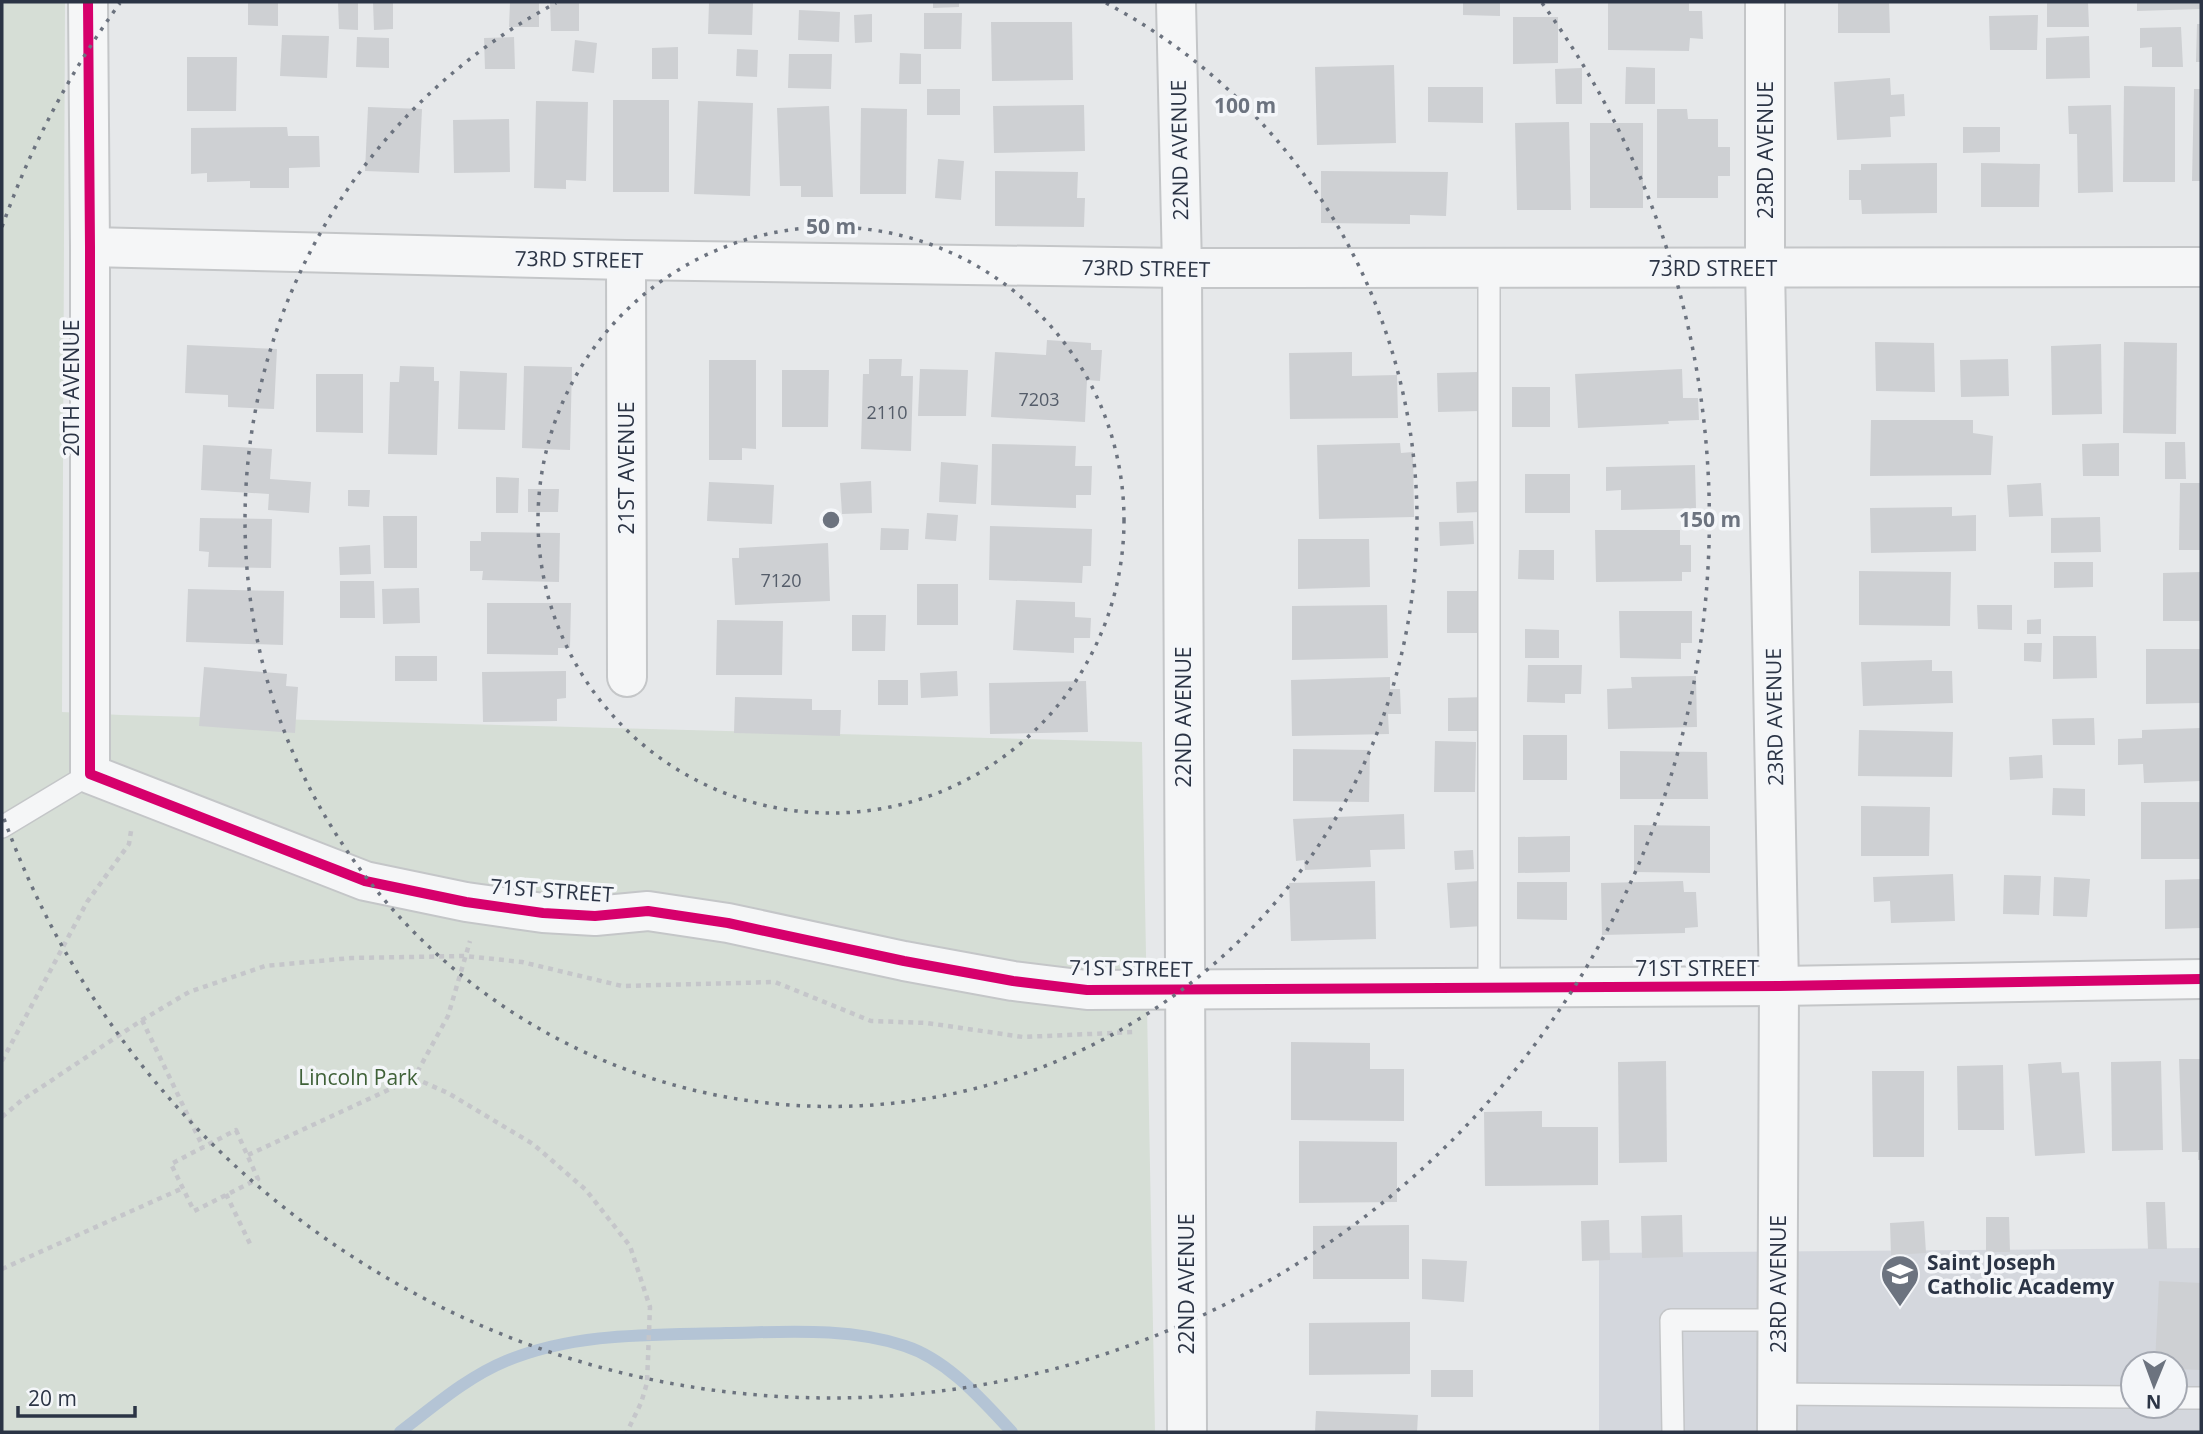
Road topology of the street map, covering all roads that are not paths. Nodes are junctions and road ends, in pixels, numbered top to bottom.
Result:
1 (88, 2) edge
2 (1176, 2) edge
3 (1765, 2) edge
4 (90, 247) junction
5 (626, 260) junction
6 (2201, 267) edge
7 (1182, 268) junction
8 (1489, 268) junction
9 (1765, 268) junction
10 (627, 677) dead end
11 (90, 774) junction
12 (2, 827) edge
13 (2201, 979) edge
14 (1779, 986) junction
15 (1184, 988) junction
16 (1489, 988) junction
17 (1778, 1320) junction
18 (1777, 1394) junction
19 (2119, 1397) edge
20 (1187, 1432) edge
21 (1673, 1432) edge
22 (1777, 1432) edge

1 - 4 street, 20TH AVENUE
2 - 7 street, 22ND AVENUE
3 - 9 street, 23RD AVENUE
4 - 5 street, 73RD STREET
4 - 11 street, 20TH AVENUE
5 - 7 street, 73RD STREET
5 - 10 street, 21ST AVENUE
6 - 9 street, 73RD STREET
7 - 8 street, 73RD STREET
7 - 15 street, 22ND AVENUE
8 - 9 street, 73RD STREET
8 - 16 lane
9 - 14 street, 23RD AVENUE
11 - 12 lane
11 - 15 street, 71ST STREET
13 - 14 street, 71ST STREET
14 - 16 street, 71ST STREET
14 - 17 street, 23RD AVENUE
15 - 16 street, 71ST STREET
15 - 20 street, 22ND AVENUE
17 - 18 street, 23RD AVENUE
17 - 21 lane
18 - 19 lane
18 - 22 street, 23RD AVENUE

